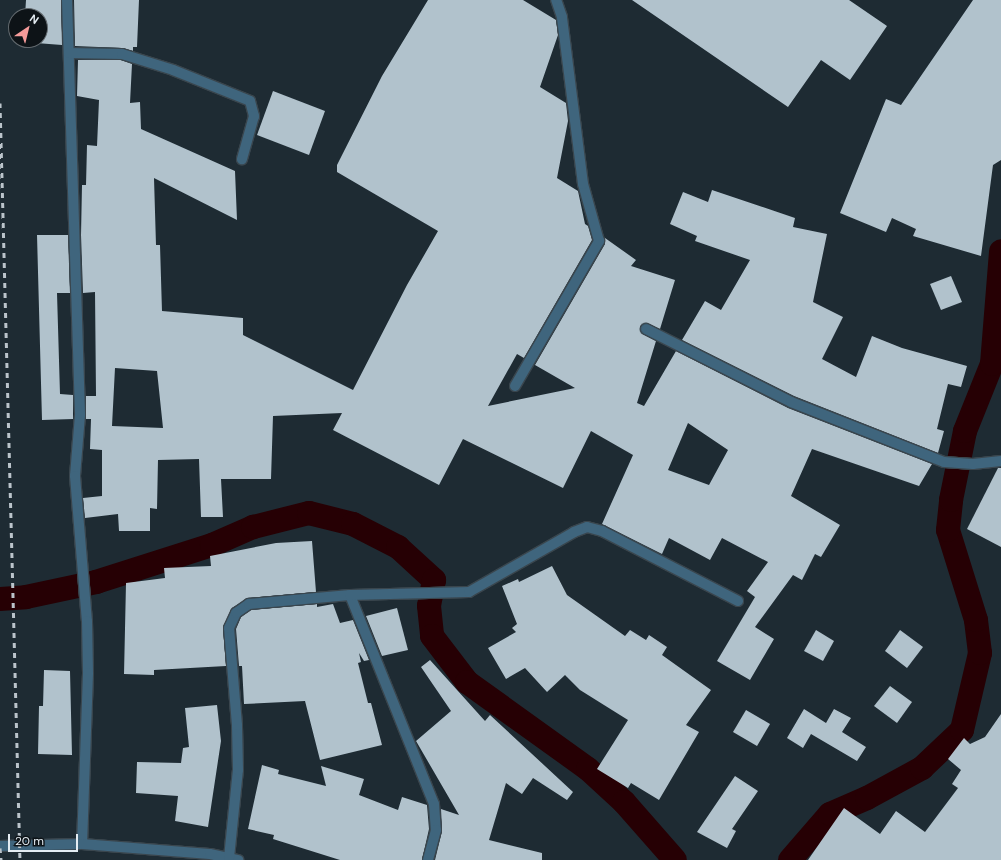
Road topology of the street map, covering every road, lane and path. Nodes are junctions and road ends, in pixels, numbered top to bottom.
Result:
1 (67, 0) edge
2 (556, 0) edge
3 (69, 53) junction
4 (242, 159) dead end
5 (646, 329) dead end
6 (515, 386) dead end
7 (1001, 461) edge
8 (350, 596) junction
9 (738, 601) dead end
10 (82, 844) junction
11 (0, 846) edge
12 (210, 857) edge
13 (234, 859) edge
14 (428, 860) edge

1 - 3 street
2 - 6 street
3 - 4 street
3 - 10 street
5 - 7 street
8 - 9 street
8 - 13 street
8 - 14 street
10 - 11 street
10 - 12 street
12 - 13 street

